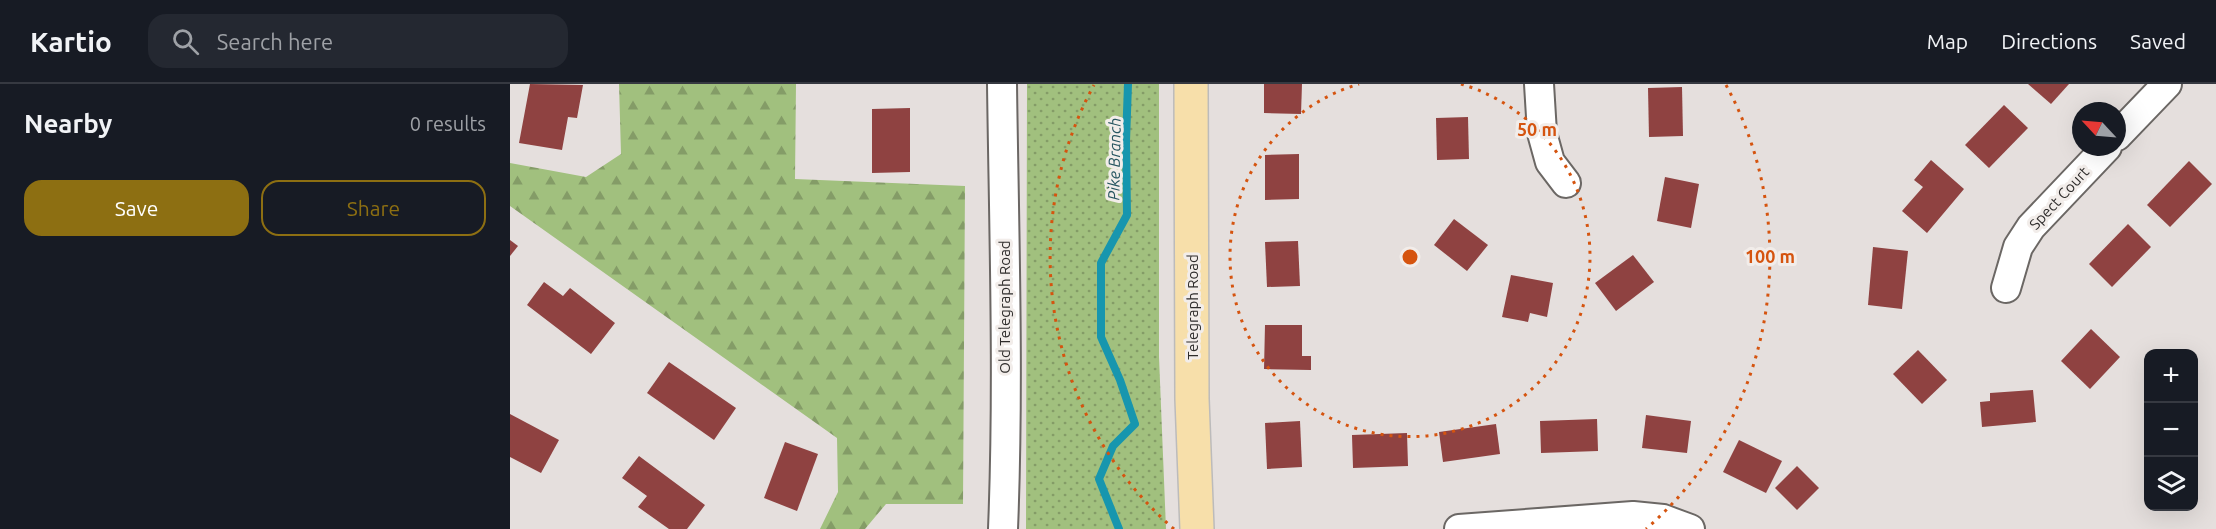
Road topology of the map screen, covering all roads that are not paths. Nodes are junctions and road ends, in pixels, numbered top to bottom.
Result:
1 (1002, 84) edge
2 (1191, 84) edge
3 (1539, 84) edge
4 (2167, 84) edge
5 (2126, 127) edge
6 (2098, 156) edge
7 (1566, 183) dead end
8 (2006, 288) dead end
9 (1003, 529) edge
10 (1197, 529) edge
11 (1460, 529) edge
12 (1690, 529) edge

1 - 9 street, Old Telegraph Road
2 - 10 main road, Telegraph Road
3 - 7 street
4 - 5 street
6 - 8 street, Spect Court
11 - 12 street

